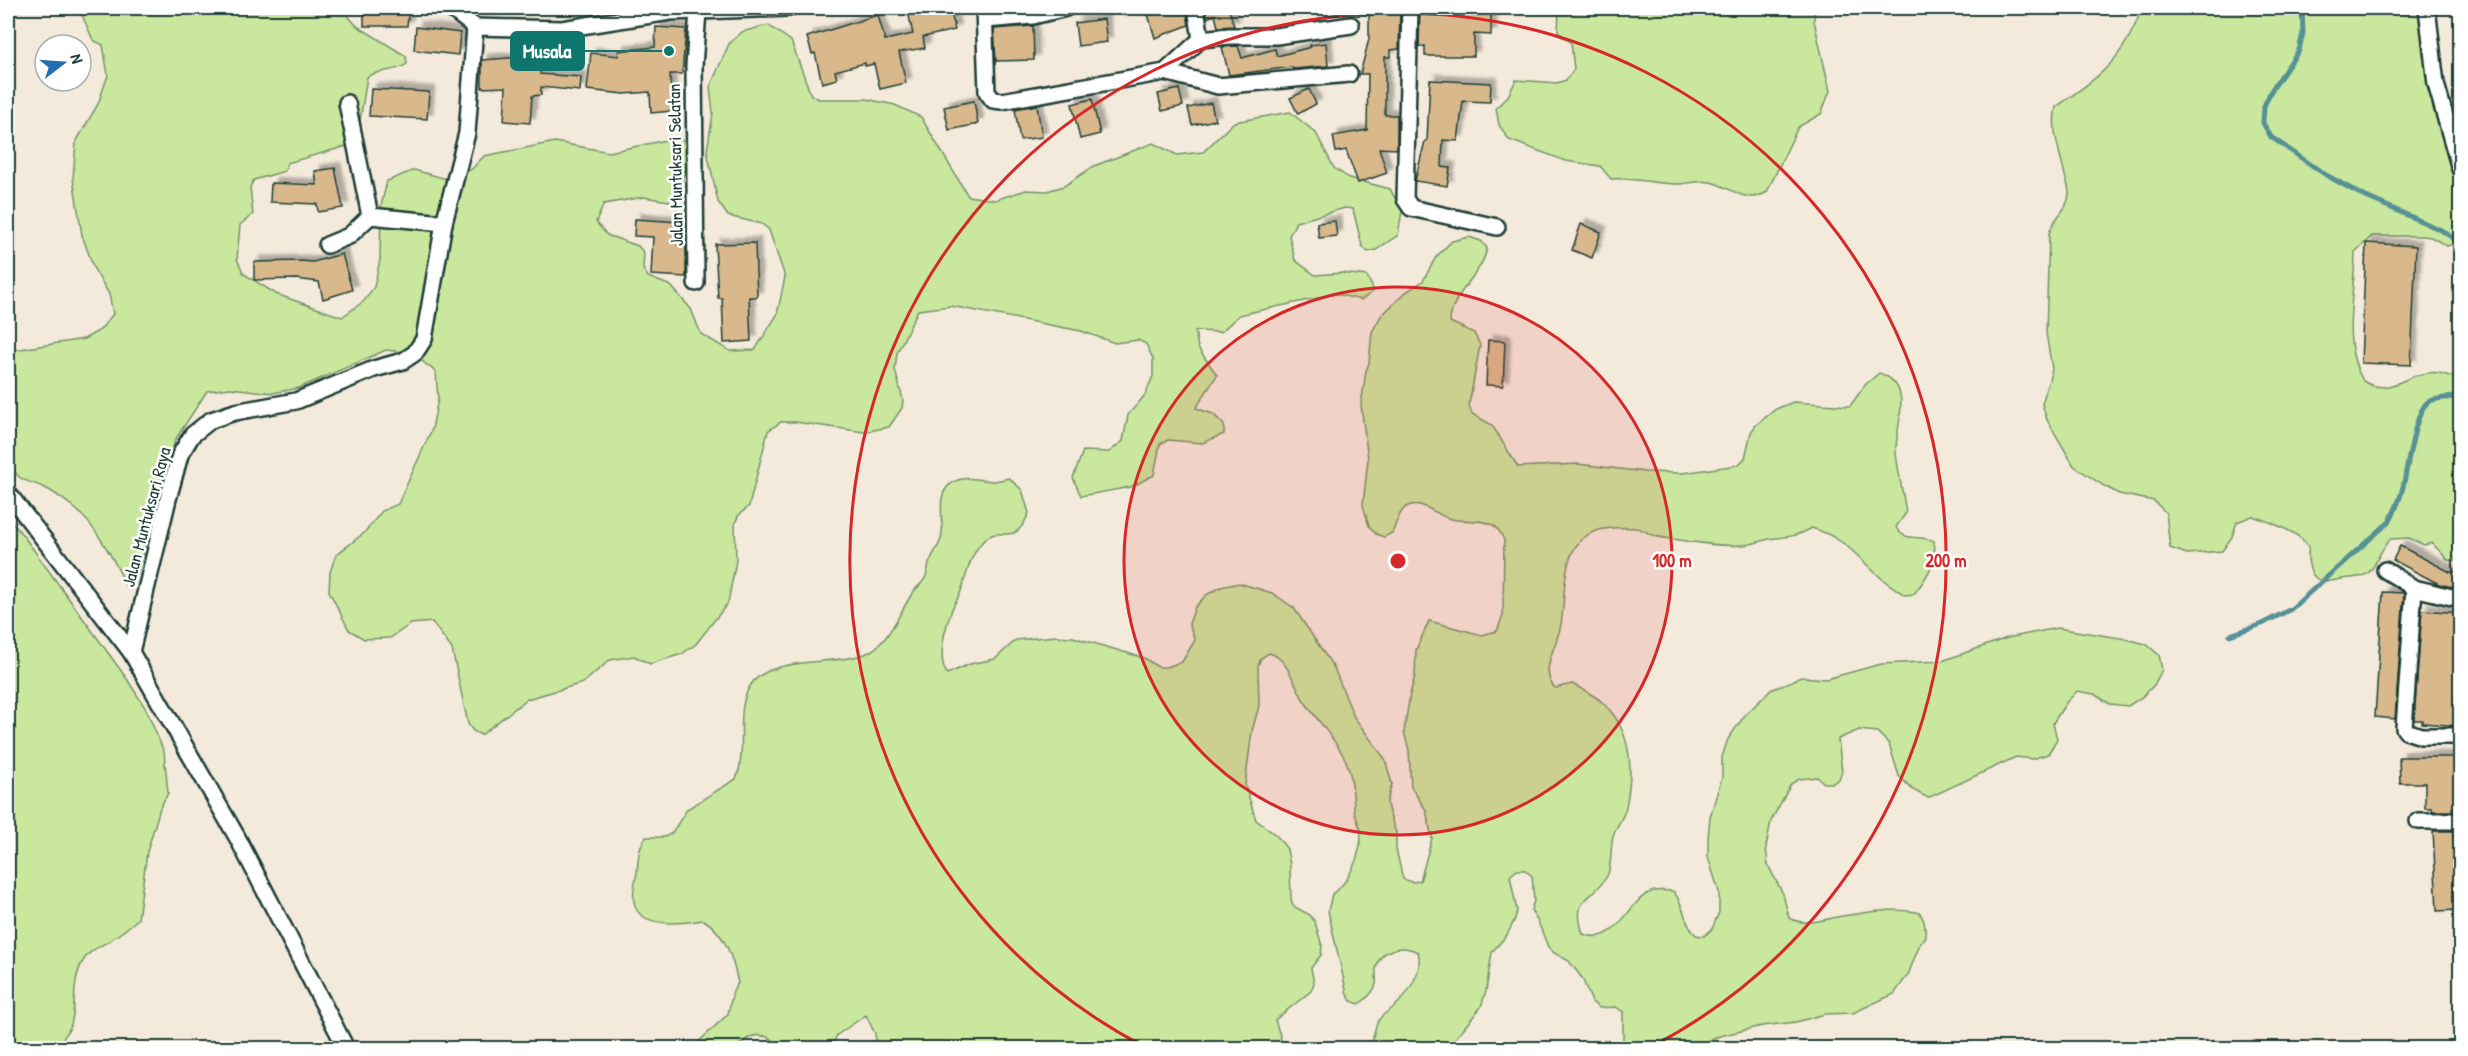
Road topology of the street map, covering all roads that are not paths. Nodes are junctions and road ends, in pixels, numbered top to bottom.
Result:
1 (450, 8) edge
2 (789, 8) edge
3 (1066, 8) edge
4 (1196, 8) edge
5 (1410, 8) edge
6 (2427, 8) edge
7 (670, 10) edge
8 (698, 11) junction
9 (984, 14) edge
10 (1351, 25) dead end
11 (475, 27) junction
12 (1201, 39) junction
13 (1165, 72) junction
14 (1349, 74) dead end
15 (347, 103) dead end
16 (2460, 169) edge
17 (370, 216) junction
18 (444, 223) junction
19 (1497, 227) dead end
20 (327, 245) dead end
21 (696, 283) dead end
22 (8, 493) edge
23 (2385, 570) dead end
24 (2414, 588) junction
25 (2460, 599) edge
26 (131, 652) junction
27 (2460, 736) edge
28 (2418, 820) dead end
29 (2460, 821) edge
30 (346, 1048) edge

1 - 11 street
2 - 8 street
3 - 9 street
4 - 12 street
5 - 19 street
6 - 16 street
7 - 8 street
7 - 11 street
8 - 21 street, Jalan Muntuksari Selatan
9 - 13 street
10 - 12 street
11 - 18 street, Jalan Muntuksari Raya
12 - 13 street
13 - 14 street
15 - 17 street
17 - 18 street
17 - 20 street
18 - 26 street, Jalan Muntuksari Raya
22 - 26 street
23 - 24 street
24 - 25 street
24 - 27 street
26 - 30 street
28 - 29 street

